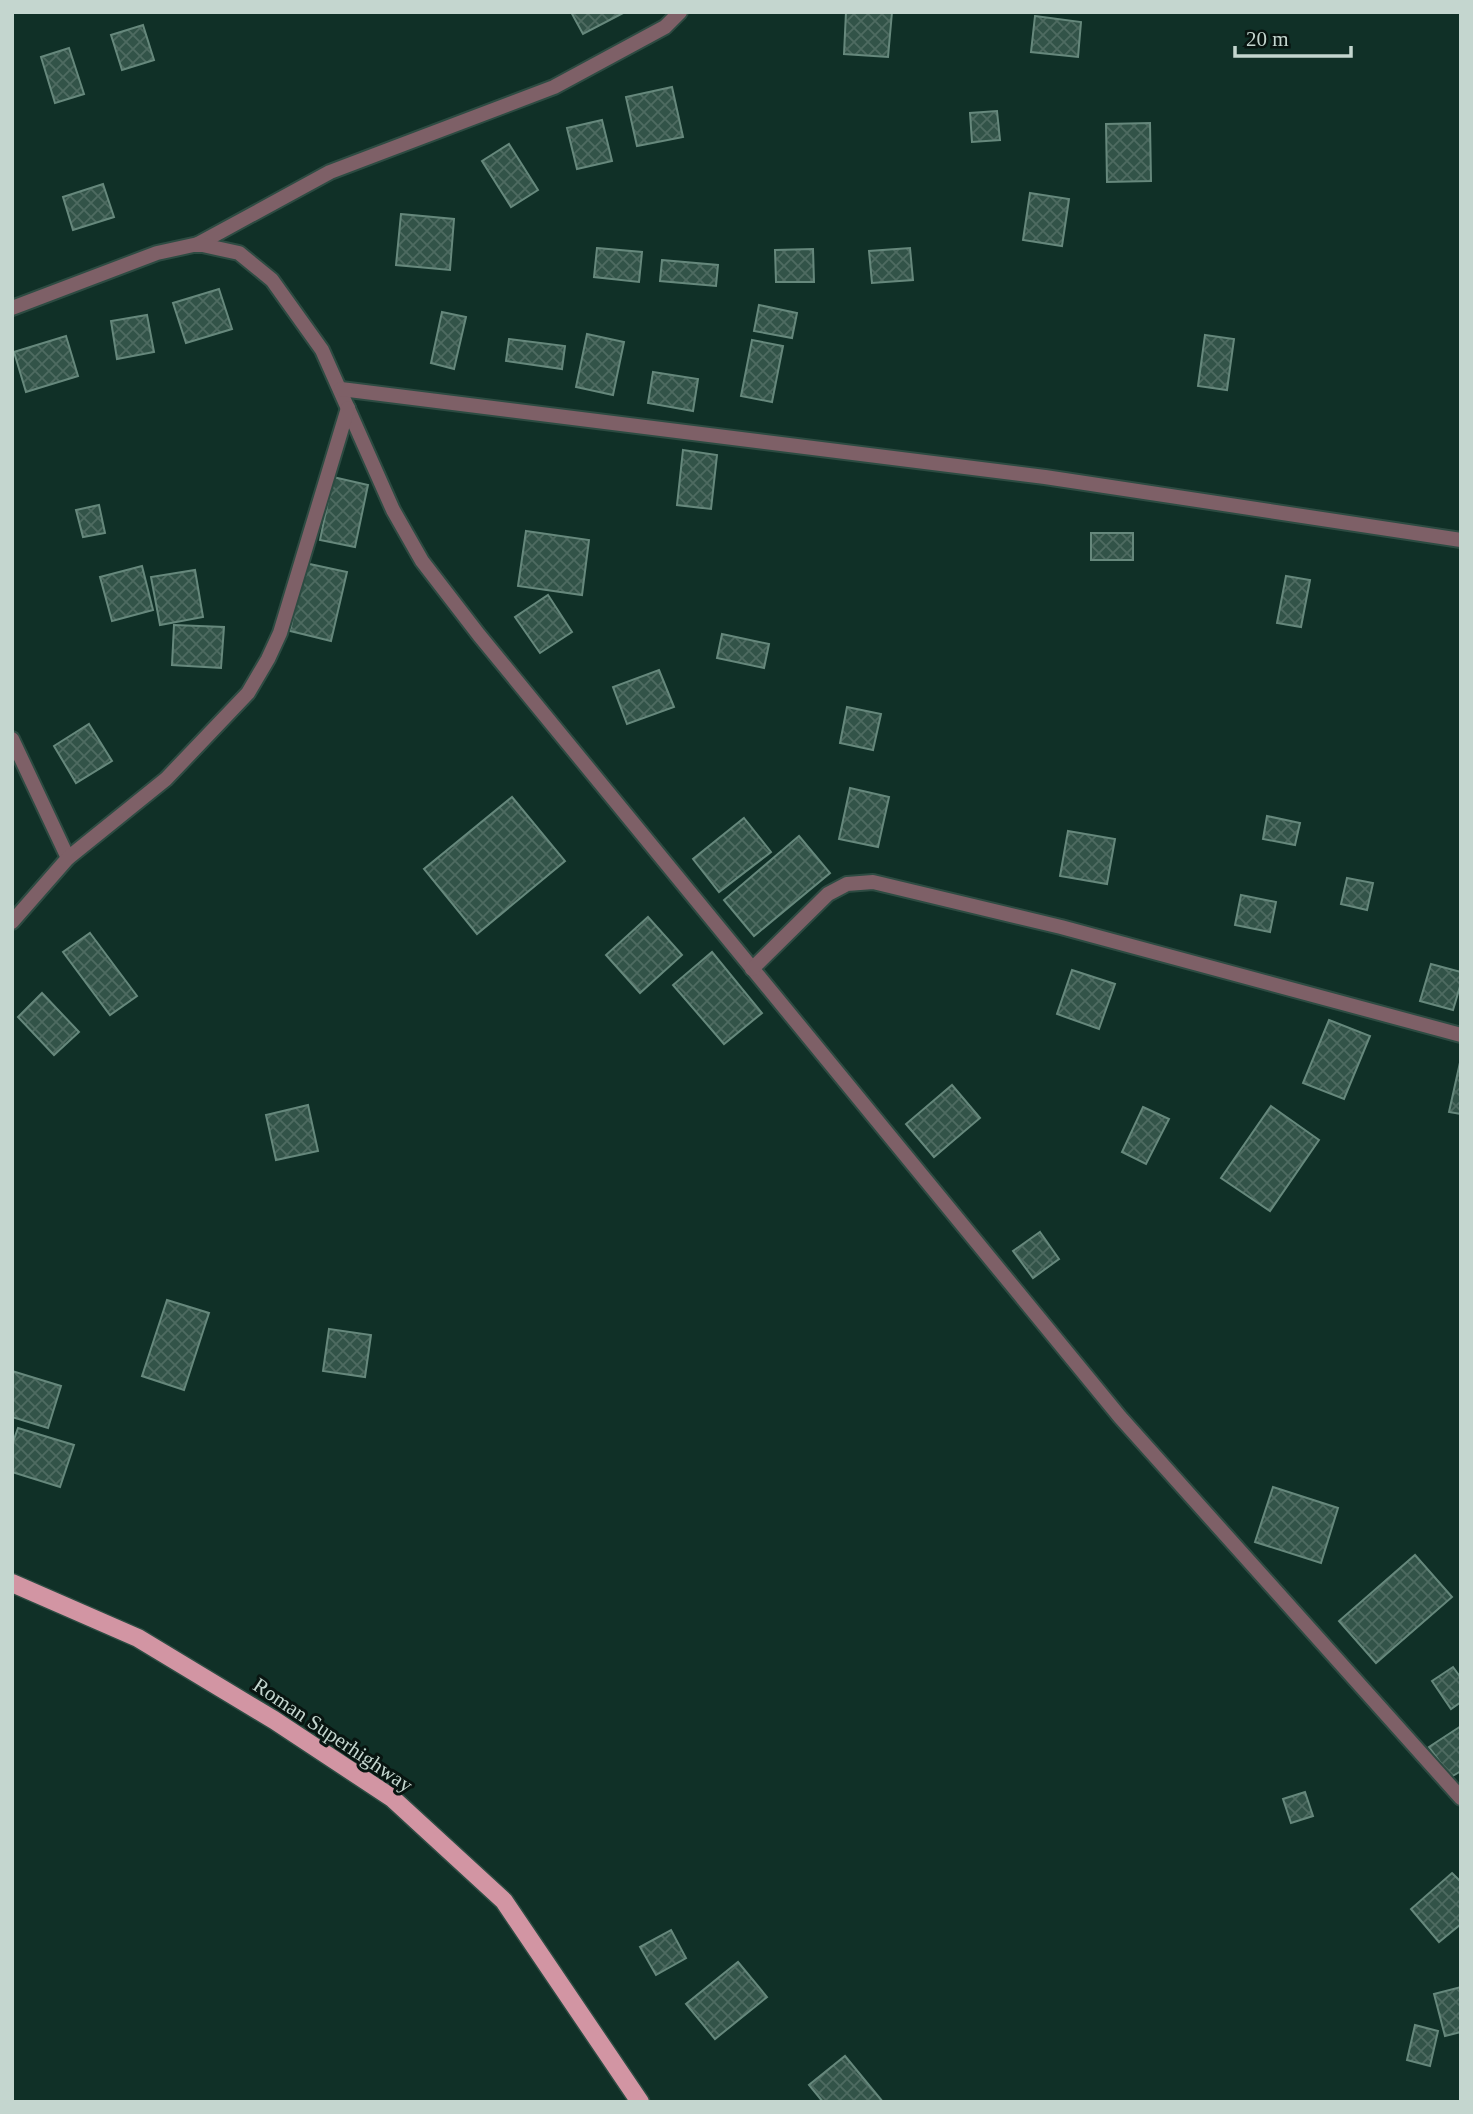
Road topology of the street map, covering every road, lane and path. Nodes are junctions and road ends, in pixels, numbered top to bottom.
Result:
1 (680, 12) edge
2 (198, 244) junction
3 (12, 308) edge
4 (341, 388) junction
5 (348, 408) junction
6 (1461, 540) edge
7 (12, 739) edge
8 (68, 858) junction
9 (12, 922) edge
10 (752, 969) junction
11 (1461, 1035) edge
12 (12, 1583) edge
13 (1461, 1798) edge
14 (640, 2102) edge

1 - 2 street
2 - 3 street
2 - 4 street
4 - 5 street
4 - 6 street
5 - 8 street
5 - 10 street
7 - 8 street
8 - 9 street
10 - 11 street
10 - 13 street
12 - 14 main road, Roman Superhighway

